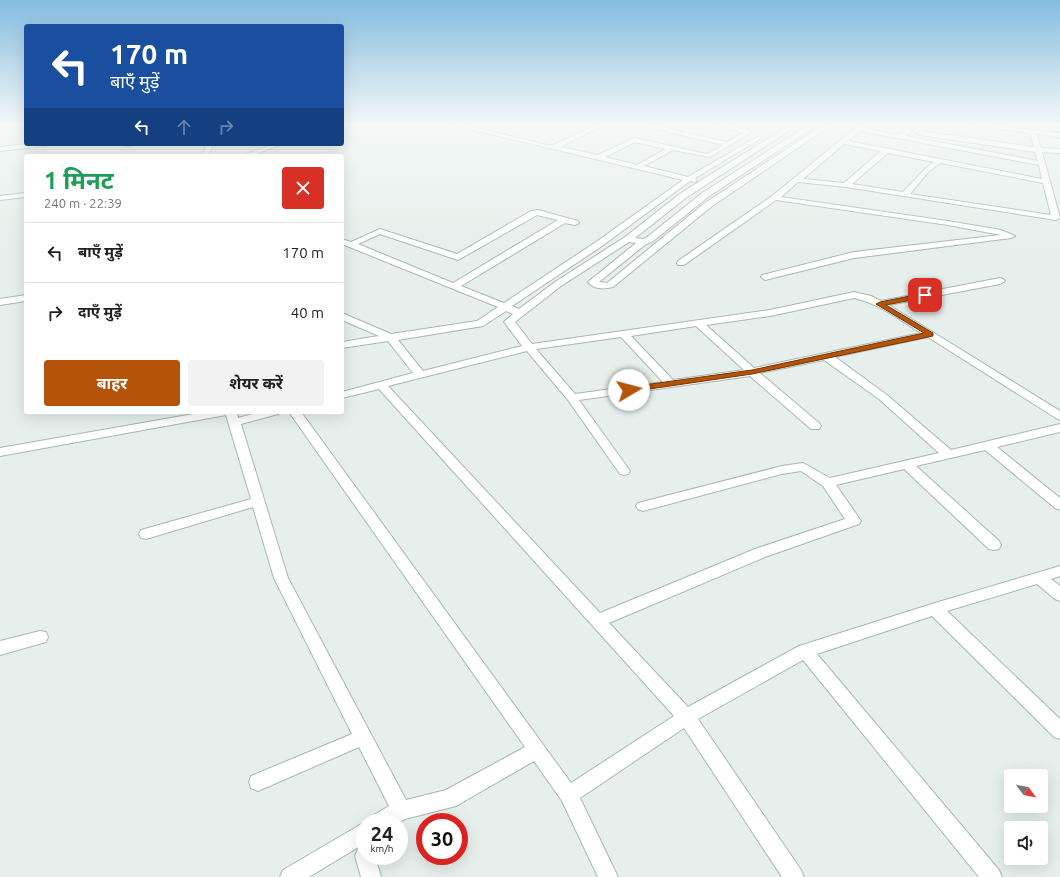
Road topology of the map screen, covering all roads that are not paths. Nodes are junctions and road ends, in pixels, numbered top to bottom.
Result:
1 (634, 166) edge
2 (711, 166) edge
3 (730, 166) edge
4 (750, 166) edge
5 (767, 166) edge
6 (813, 166) edge
7 (868, 166) edge
8 (933, 166) edge
9 (965, 166) edge
10 (1043, 166) edge
11 (638, 167) joint
12 (689, 179) junction
13 (796, 180) junction
14 (1047, 182) junction
15 (703, 183) junction
16 (846, 186) junction
17 (24, 195) edge
18 (905, 195) junction
19 (0, 198) edge
20 (774, 198) junction
21 (564, 220) junction
22 (575, 223) dead end
23 (628, 239) junction
24 (344, 242) edge
25 (643, 242) junction
26 (352, 244) junction
27 (681, 263) dead end
28 (765, 277) dead end
29 (1000, 282) dead end
30 (454, 286) junction
31 (24, 298) edge
32 (0, 302) edge
33 (880, 304) junction
34 (506, 307) junction
35 (520, 313) junction
36 (344, 317) edge
37 (698, 323) junction
38 (623, 333) junction
39 (930, 334) junction
40 (391, 338) junction
41 (344, 346) edge
42 (529, 347) junction
43 (826, 356) junction
44 (752, 372) junction
45 (420, 375) junction
46 (381, 384) junction
47 (671, 384) junction
48 (344, 393) edge
49 (572, 398) junction
50 (1060, 404) edge
51 (1048, 408) junction
52 (245, 414) edge
53 (296, 414) edge
54 (230, 415) edge
55 (1060, 416) edge
56 (814, 426) dead end
57 (1060, 428) edge
58 (988, 445) junction
59 (0, 452) edge
60 (949, 455) junction
61 (907, 465) junction
62 (624, 471) dead end
63 (828, 483) junction
64 (259, 502) junction
65 (1060, 505) edge
66 (643, 506) dead end
67 (146, 534) dead end
68 (994, 545) dead end
69 (1060, 571) edge
70 (1039, 577) junction
71 (1060, 595) edge
72 (935, 609) junction
73 (598, 621) junction
74 (40, 637) dead end
75 (0, 648) edge
76 (805, 651) junction
77 (686, 717) junction
78 (1060, 731) edge
79 (364, 737) junction
80 (537, 750) junction
81 (258, 782) dead end
82 (569, 795) junction
83 (401, 810) junction
84 (396, 813) edge
85 (356, 838) edge
86 (368, 865) edge
87 (290, 877) edge
88 (371, 877) edge
89 (608, 877) edge
90 (794, 877) edge
91 (992, 877) edge

1 - 11 street
2 - 12 street
3 - 15 street
4 - 25 street
5 - 25 street
6 - 13 street
7 - 16 street
8 - 18 street
9 - 14 street
10 - 14 street
11 - 12 street
12 - 15 street
12 - 34 street
13 - 16 street
13 - 20 street
14 - 18 street
15 - 23 street
16 - 18 street
17 - 19 street
20 - 27 street
20 - 28 street
21 - 22 street
21 - 26 street
21 - 30 street
23 - 25 street
23 - 35 street
24 - 26 street
26 - 30 street
29 - 33 street
30 - 34 street
31 - 32 street
33 - 37 street
33 - 39 street
34 - 35 street
34 - 40 street
35 - 42 street
36 - 40 street
37 - 38 street
37 - 44 street
38 - 42 street
38 - 47 street
39 - 43 street
39 - 51 street
40 - 41 street
40 - 45 street
42 - 45 street
42 - 49 street
43 - 44 street
43 - 60 street
44 - 47 street
44 - 56 street
45 - 46 street
46 - 48 street
46 - 73 street
47 - 49 street
49 - 62 street
50 - 51 street
51 - 55 street
52 - 54 street
53 - 80 street
54 - 59 street
54 - 64 street
57 - 58 street
58 - 60 street
58 - 65 street
60 - 61 street
61 - 63 street
61 - 68 street
63 - 66 street
63 - 73 street
64 - 67 street
64 - 79 street
69 - 70 street
70 - 71 street
70 - 72 street
72 - 76 street
72 - 78 street
73 - 77 street
74 - 75 street
76 - 77 street
76 - 91 street
77 - 82 street
77 - 90 street
79 - 81 street
79 - 83 street
80 - 82 street
80 - 83 street
82 - 89 street
83 - 84 street
85 - 87 street
86 - 88 street

